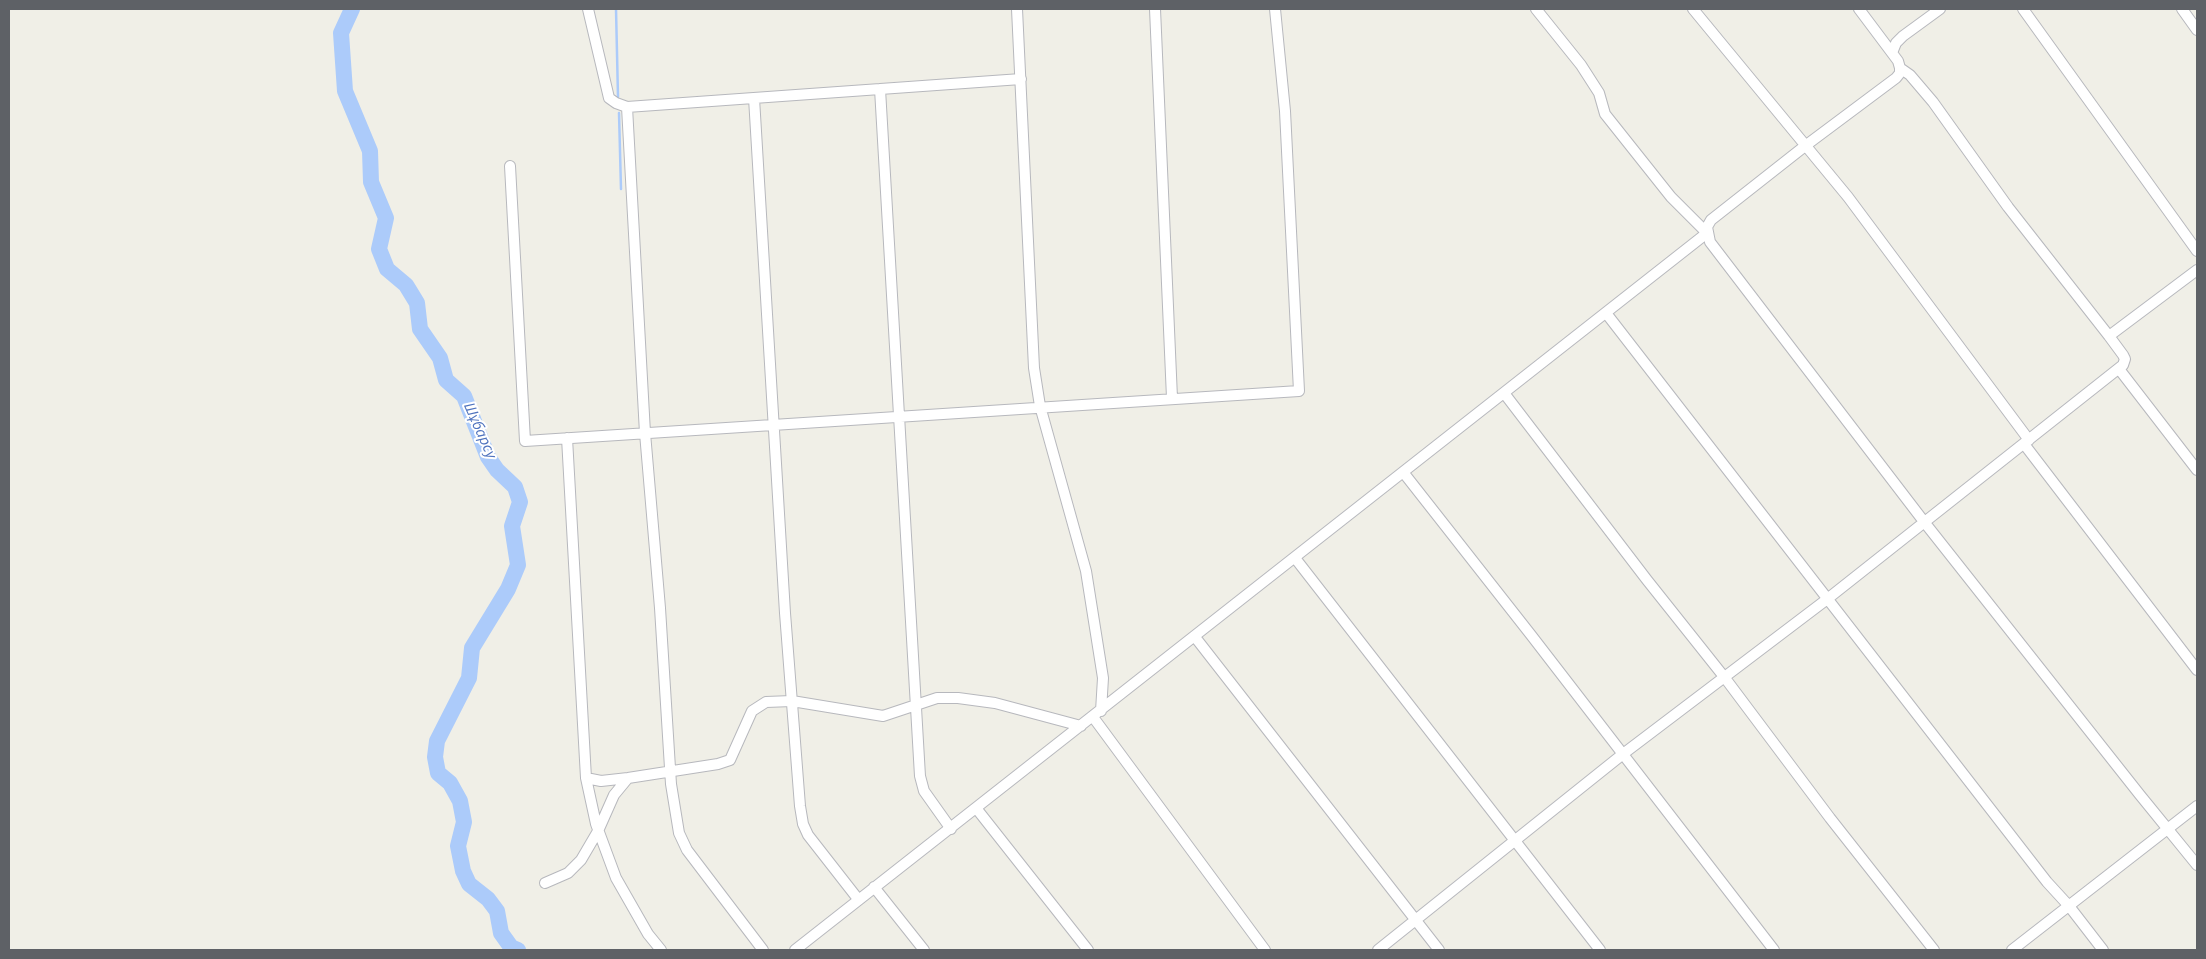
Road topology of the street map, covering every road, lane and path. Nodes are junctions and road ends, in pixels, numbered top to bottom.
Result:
1 (588, 9) edge
2 (1017, 9) edge
3 (1155, 9) edge
4 (1275, 9) edge
5 (1536, 9) edge
6 (1693, 9) edge
7 (1859, 9) edge
8 (1940, 9) edge
9 (2023, 9) edge
10 (2182, 9) edge
11 (2197, 30) edge
12 (1892, 53) junction
13 (1900, 68) junction
14 (1021, 79) junction
15 (880, 89) junction
16 (754, 98) junction
17 (627, 107) junction
18 (1805, 146) junction
19 (510, 166) dead end
20 (1707, 233) junction
21 (2197, 251) edge
22 (2197, 270) edge
23 (1606, 313) junction
24 (2109, 336) junction
25 (2119, 369) junction
26 (1504, 393) junction
27 (1172, 398) junction
28 (1040, 406) junction
29 (900, 417) junction
30 (774, 424) junction
31 (645, 433) junction
32 (567, 438) junction
33 (2027, 442) junction
34 (2197, 470) edge
35 (1403, 472) junction
36 (1925, 523) junction
37 (1295, 558) junction
38 (1826, 600) junction
39 (1195, 637) junction
40 (2197, 670) edge
41 (1725, 678) junction
42 (792, 701) junction
43 (915, 706) junction
44 (1101, 711) junction
45 (1093, 717) junction
46 (1081, 726) junction
47 (1623, 754) junction
48 (670, 772) junction
49 (586, 778) junction
50 (628, 778) junction
51 (2197, 806) edge
52 (976, 808) junction
53 (951, 829) junction
54 (2168, 829) junction
55 (598, 831) junction
56 (1515, 840) junction
57 (2197, 865) edge
58 (545, 883) dead end
59 (874, 887) junction
60 (858, 899) junction
61 (2070, 906) junction
62 (1416, 920) junction
63 (661, 950) edge
64 (763, 950) edge
65 (795, 950) edge
66 (924, 950) edge
67 (1088, 950) edge
68 (1265, 950) edge
69 (1378, 950) edge
70 (1439, 950) edge
71 (1600, 950) edge
72 (1774, 950) edge
73 (1934, 950) edge
74 (2012, 950) edge
75 (2104, 950) edge

1 - 17 street
2 - 14 street
3 - 27 street
4 - 27 street
5 - 20 street
6 - 18 street
7 - 12 street
8 - 12 street
9 - 21 street
10 - 11 street
12 - 13 street
13 - 18 street
13 - 24 street
14 - 15 street
14 - 28 street
15 - 16 street
15 - 29 street
16 - 17 street
16 - 30 street
17 - 31 street
18 - 20 street
18 - 33 street
19 - 32 street
20 - 23 street
20 - 36 street
22 - 24 street
23 - 26 street
23 - 38 street
24 - 25 street
25 - 33 street
25 - 34 street
26 - 35 street
26 - 41 street
27 - 28 street
28 - 29 street
28 - 44 street
29 - 30 street
29 - 43 street
30 - 31 street
30 - 42 street
31 - 32 street
31 - 48 street
32 - 49 street
33 - 36 street
33 - 40 street
35 - 37 street
35 - 47 street
36 - 38 street
36 - 54 street
37 - 39 street
37 - 56 street
38 - 41 street
38 - 61 street
39 - 44 street
39 - 62 street
41 - 47 street
41 - 73 street
42 - 43 street
42 - 48 street
42 - 60 street
43 - 46 street
43 - 53 street
44 - 45 street
45 - 46 street
45 - 68 street
46 - 52 street
47 - 56 street
47 - 72 street
48 - 50 street
48 - 64 street
49 - 50 street
49 - 55 street
50 - 55 street
51 - 54 street
52 - 53 street
52 - 67 street
53 - 59 street
54 - 57 street
54 - 61 street
55 - 58 street
55 - 63 street
56 - 62 street
56 - 71 street
59 - 60 street
59 - 66 street
60 - 65 street
61 - 74 street
61 - 75 street
62 - 69 street
62 - 70 street

